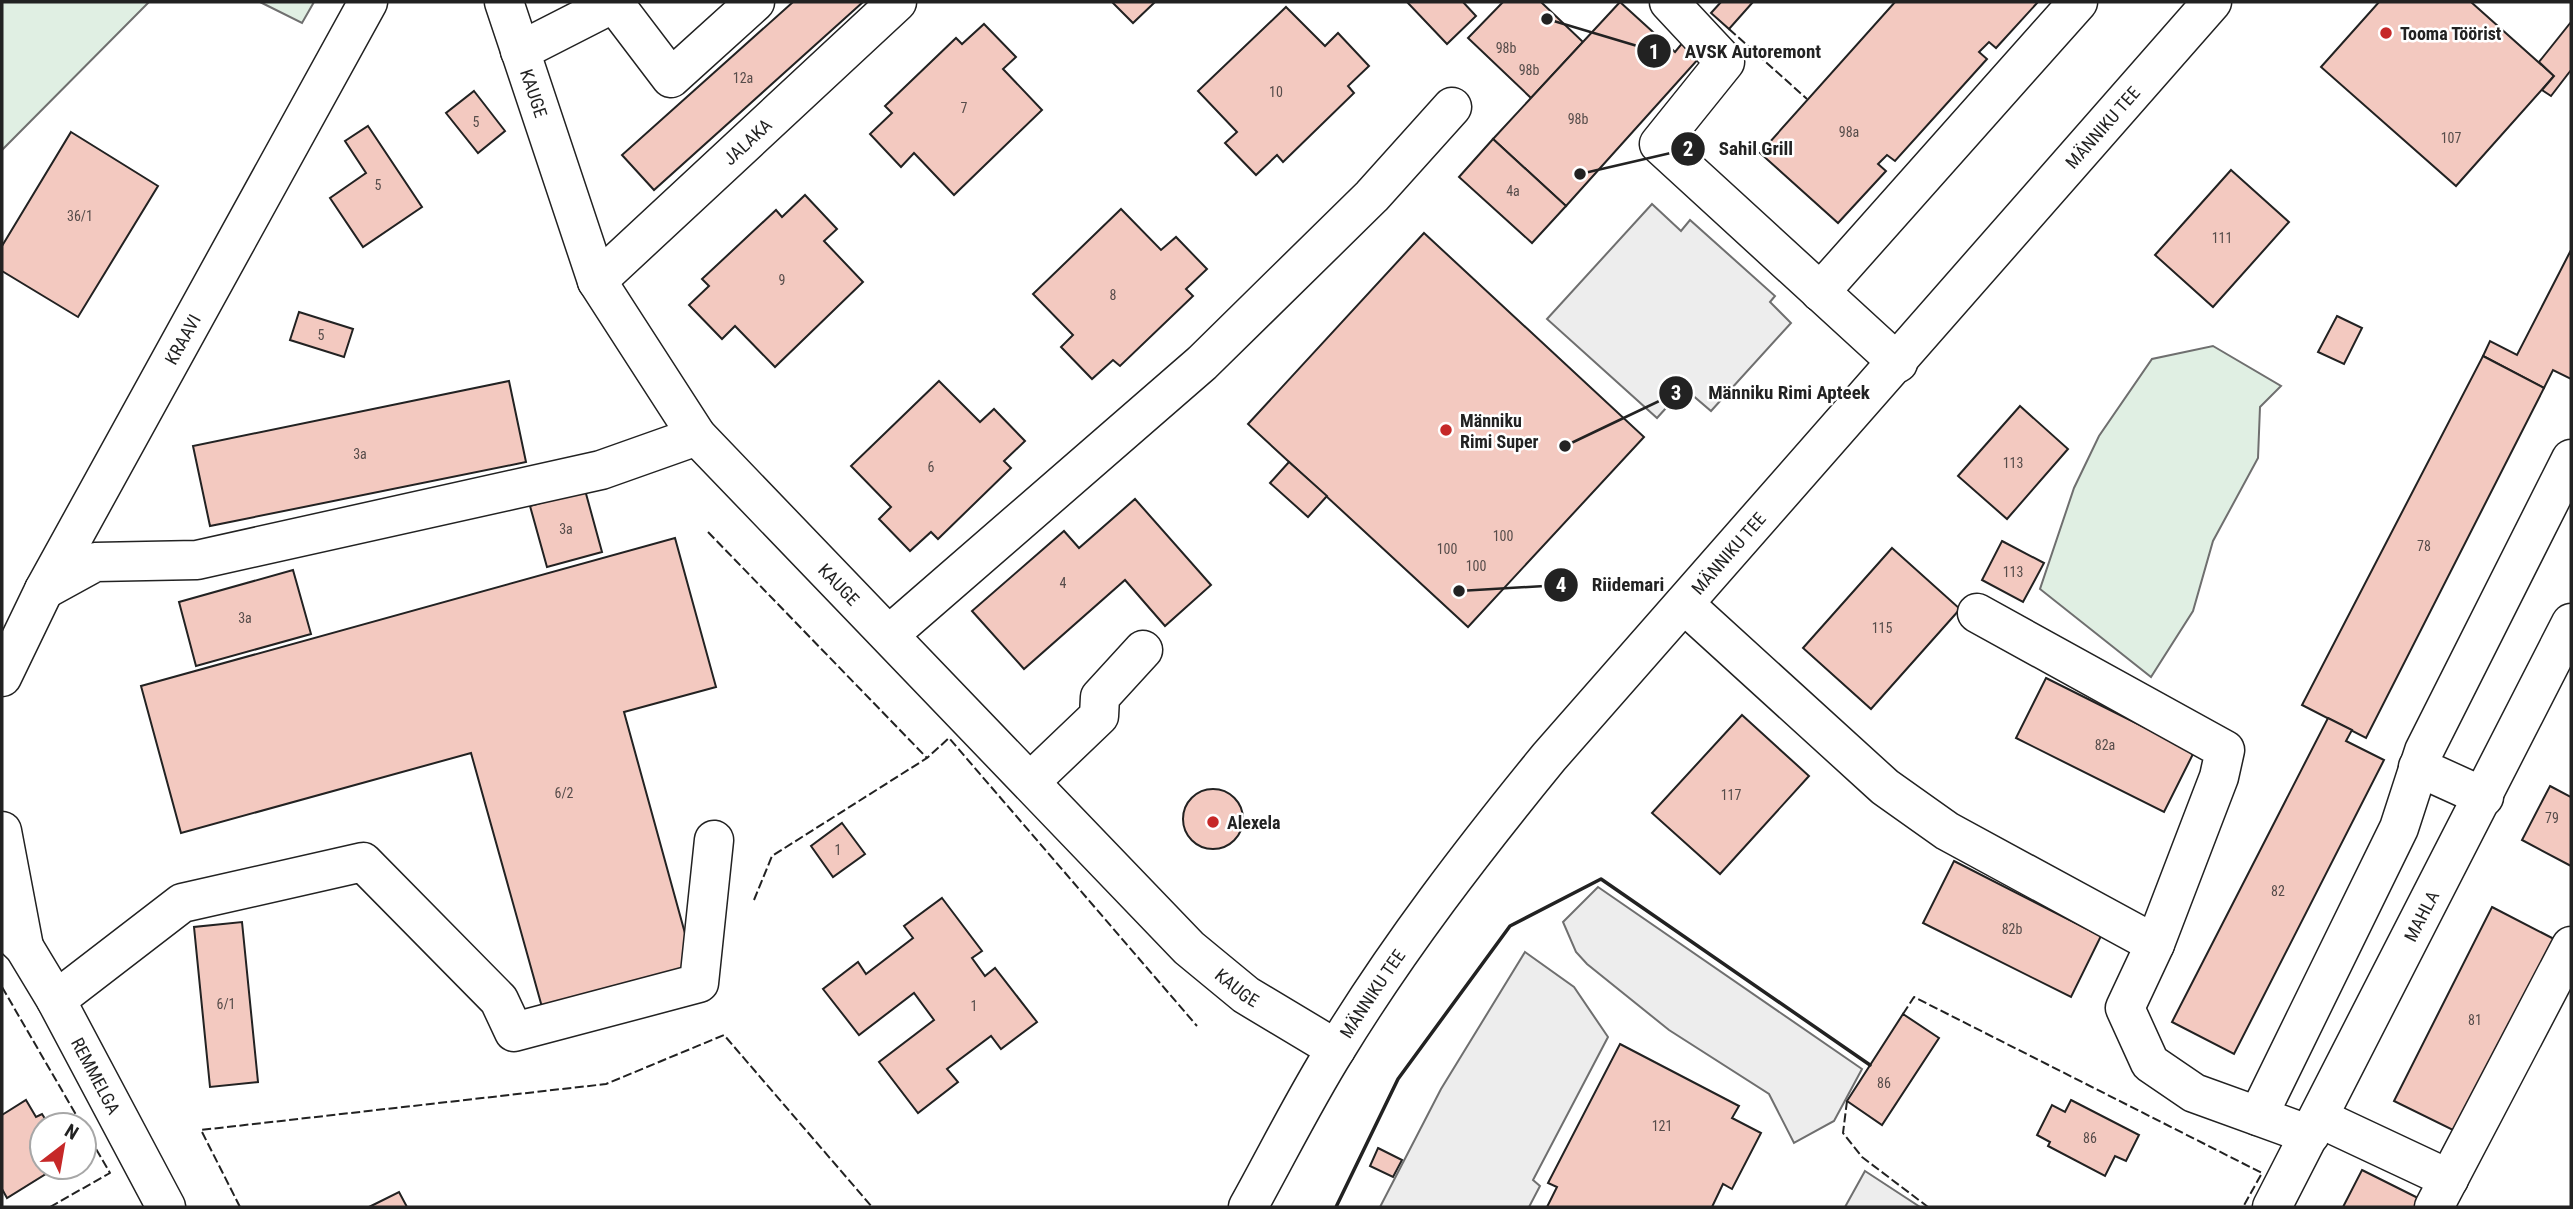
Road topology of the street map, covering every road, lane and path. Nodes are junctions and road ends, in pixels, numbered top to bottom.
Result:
1 (368, 2) edge
2 (504, 2) edge
3 (755, 2) edge
4 (897, 2) edge
5 (1669, 2) edge
6 (2078, 2) edge
7 (2211, 3) edge
8 (520, 51) junction
9 (1452, 107) dead end
10 (597, 281) junction
11 (1821, 292) junction
12 (1898, 363) junction
13 (697, 436) junction
14 (2571, 459) edge
15 (44, 590) junction
16 (1684, 604) junction
17 (1977, 613) dead end
18 (2571, 623) edge
19 (890, 634) junction
20 (1143, 650) dead end
21 (2, 677) edge
22 (2418, 767) junction
23 (1031, 781) junction
24 (2484, 797) junction
25 (2, 831) edge
26 (714, 840) dead end
27 (13, 937) edge
28 (2155, 944) junction
29 (2571, 946) edge
30 (56, 1000) junction
31 (1336, 1049) junction
32 (2258, 1116) junction
33 (2315, 1126) junction
34 (2442, 1193) edge
35 (166, 1207) edge
36 (1248, 1207) edge
37 (2272, 1207) edge

1 - 15 street, KRAAVI
2 - 8 street, KAUGE
3 - 8 street
4 - 10 street, JALAKA
5 - 11 street
6 - 11 street
7 - 12 street, MÄNNIKU TEE
8 - 10 street, KAUGE
9 - 19 street
10 - 13 street, KAUGE
11 - 12 street
12 - 16 street, MÄNNIKU TEE
13 - 15 street
13 - 19 street, KAUGE
14 - 22 street
15 - 21 street, KRAAVI
16 - 28 street
16 - 31 street, MÄNNIKU TEE
17 - 28 street
18 - 24 street, MAHLA
19 - 23 street, KAUGE
20 - 23 street
22 - 24 street
22 - 32 street
23 - 31 street, KAUGE
24 - 33 street, MAHLA
25 - 27 street, REMMELGA
26 - 30 street
27 - 30 street, REMMELGA
28 - 32 street
29 - 34 street
30 - 35 street, REMMELGA
31 - 36 street, MÄNNIKU TEE
32 - 33 street
33 - 34 street
33 - 37 street, MAHLA

